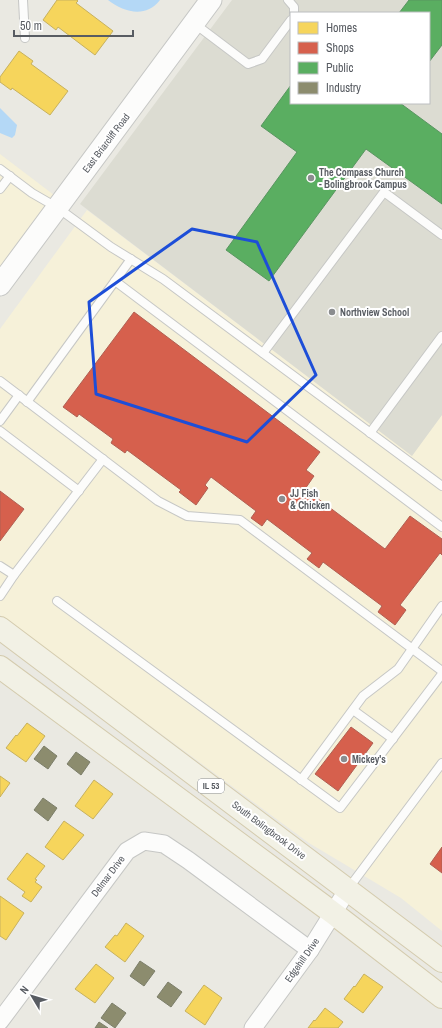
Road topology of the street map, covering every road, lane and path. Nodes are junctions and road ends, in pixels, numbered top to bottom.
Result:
1 (23, 0) edge
2 (211, 0) edge
3 (288, 0) edge
4 (294, 12) edge
5 (290, 21) edge
6 (194, 24) junction
7 (25, 38) dead end
8 (0, 169) edge
9 (10, 176) junction
10 (0, 189) edge
11 (58, 208) junction
12 (442, 236) edge
13 (131, 259) junction
14 (115, 280) junction
15 (0, 286) edge
16 (442, 336) edge
17 (263, 353) junction
18 (0, 381) edge
19 (19, 396) junction
20 (27, 402) junction
21 (0, 421) edge
22 (0, 431) edge
23 (370, 433) junction
24 (103, 459) junction
25 (442, 486) edge
26 (79, 490) junction
27 (442, 526) edge
28 (0, 566) edge
29 (14, 575) junction
30 (0, 596) edge
31 (58, 601) dead end
32 (442, 606) edge
33 (0, 628) edge
34 (412, 648) junction
35 (0, 667) edge
36 (442, 671) edge
37 (442, 674) edge
38 (353, 710) junction
39 (393, 738) junction
40 (442, 763) edge
41 (301, 780) junction
42 (348, 889) junction
43 (333, 912) junction
44 (310, 950) junction
45 (442, 961) edge
46 (442, 997) edge
47 (0, 1021) edge
48 (252, 1028) edge

1 - 7 lane
2 - 6 street, East Briarcliff Road
3 - 4 lane
5 - 6 lane
6 - 11 street, East Briarcliff Road
8 - 9 lane
9 - 10 lane
9 - 11 lane
11 - 13 lane
11 - 15 street, East Briarcliff Road
12 - 17 lane
13 - 14 lane
13 - 17 lane
14 - 20 lane
14 - 27 lane
16 - 23 lane
17 - 23 lane
18 - 19 lane
19 - 20 lane
19 - 21 lane
20 - 24 lane
22 - 26 lane
23 - 25 lane
24 - 26 lane
24 - 34 lane
26 - 29 lane
28 - 29 lane
29 - 30 lane
31 - 41 lane
32 - 34 lane
33 - 42 main road, South Bolingbrook Drive / IL 53
34 - 36 lane
34 - 38 lane
35 - 43 main road
37 - 39 lane
38 - 39 lane
38 - 41 lane
39 - 41 lane
40 - 42 lane
42 - 43 street, Edgehill Drive
42 - 45 main road, South Bolingbrook Drive / IL 53
43 - 44 street, Edgehill Drive
43 - 46 main road
44 - 47 street, Delmar Drive
44 - 48 street, Edgehill Drive

